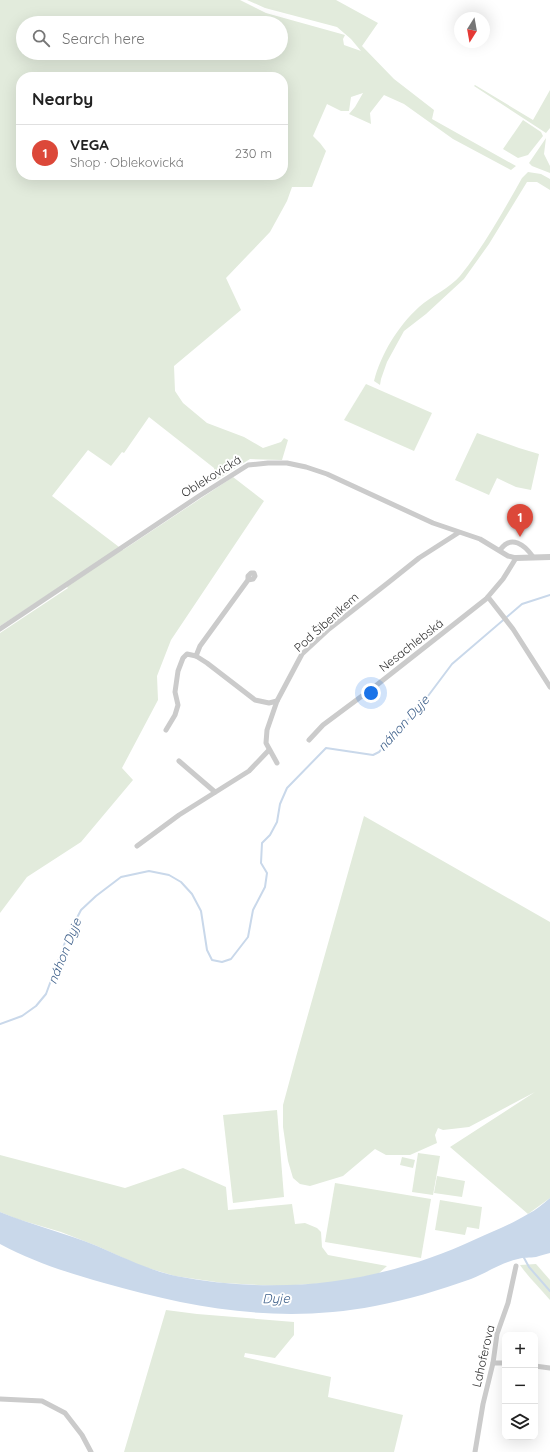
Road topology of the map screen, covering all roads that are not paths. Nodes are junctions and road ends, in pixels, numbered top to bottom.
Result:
1 (458, 533) junction
2 (500, 550) junction
3 (533, 557) junction
4 (550, 557) edge
5 (516, 558) junction
6 (248, 580) dead end
7 (488, 597) junction
8 (0, 629) edge
9 (196, 656) junction
10 (550, 687) edge
11 (277, 701) junction
12 (166, 730) dead end
13 (310, 740) dead end
14 (269, 750) junction
15 (179, 761) dead end
16 (277, 763) dead end
17 (215, 792) junction
18 (137, 846) dead end
19 (516, 1266) dead end
20 (493, 1363) junction
21 (502, 1363) edge
22 (538, 1366) edge
23 (550, 1368) edge
24 (1, 1399) edge
25 (91, 1452) edge
26 (475, 1452) edge

1 - 2 street, Oblekovická
1 - 8 street, Oblekovická
1 - 11 street, Pod Šibeníkem
2 - 3 street
2 - 5 street, Oblekovická
3 - 4 street, Oblekovická
3 - 5 street, Oblekovická
5 - 7 street, Nesachlebská
6 - 9 street
7 - 10 street
7 - 13 street, Nesachlebská
9 - 11 street
9 - 12 street
11 - 14 street, Pod Šibeníkem
14 - 16 street, Pod Šibeníkem
14 - 17 street
15 - 17 street
17 - 18 street
19 - 20 street, Lahoferova
20 - 21 street
20 - 26 street, Lahoferova
22 - 23 street
24 - 25 street

